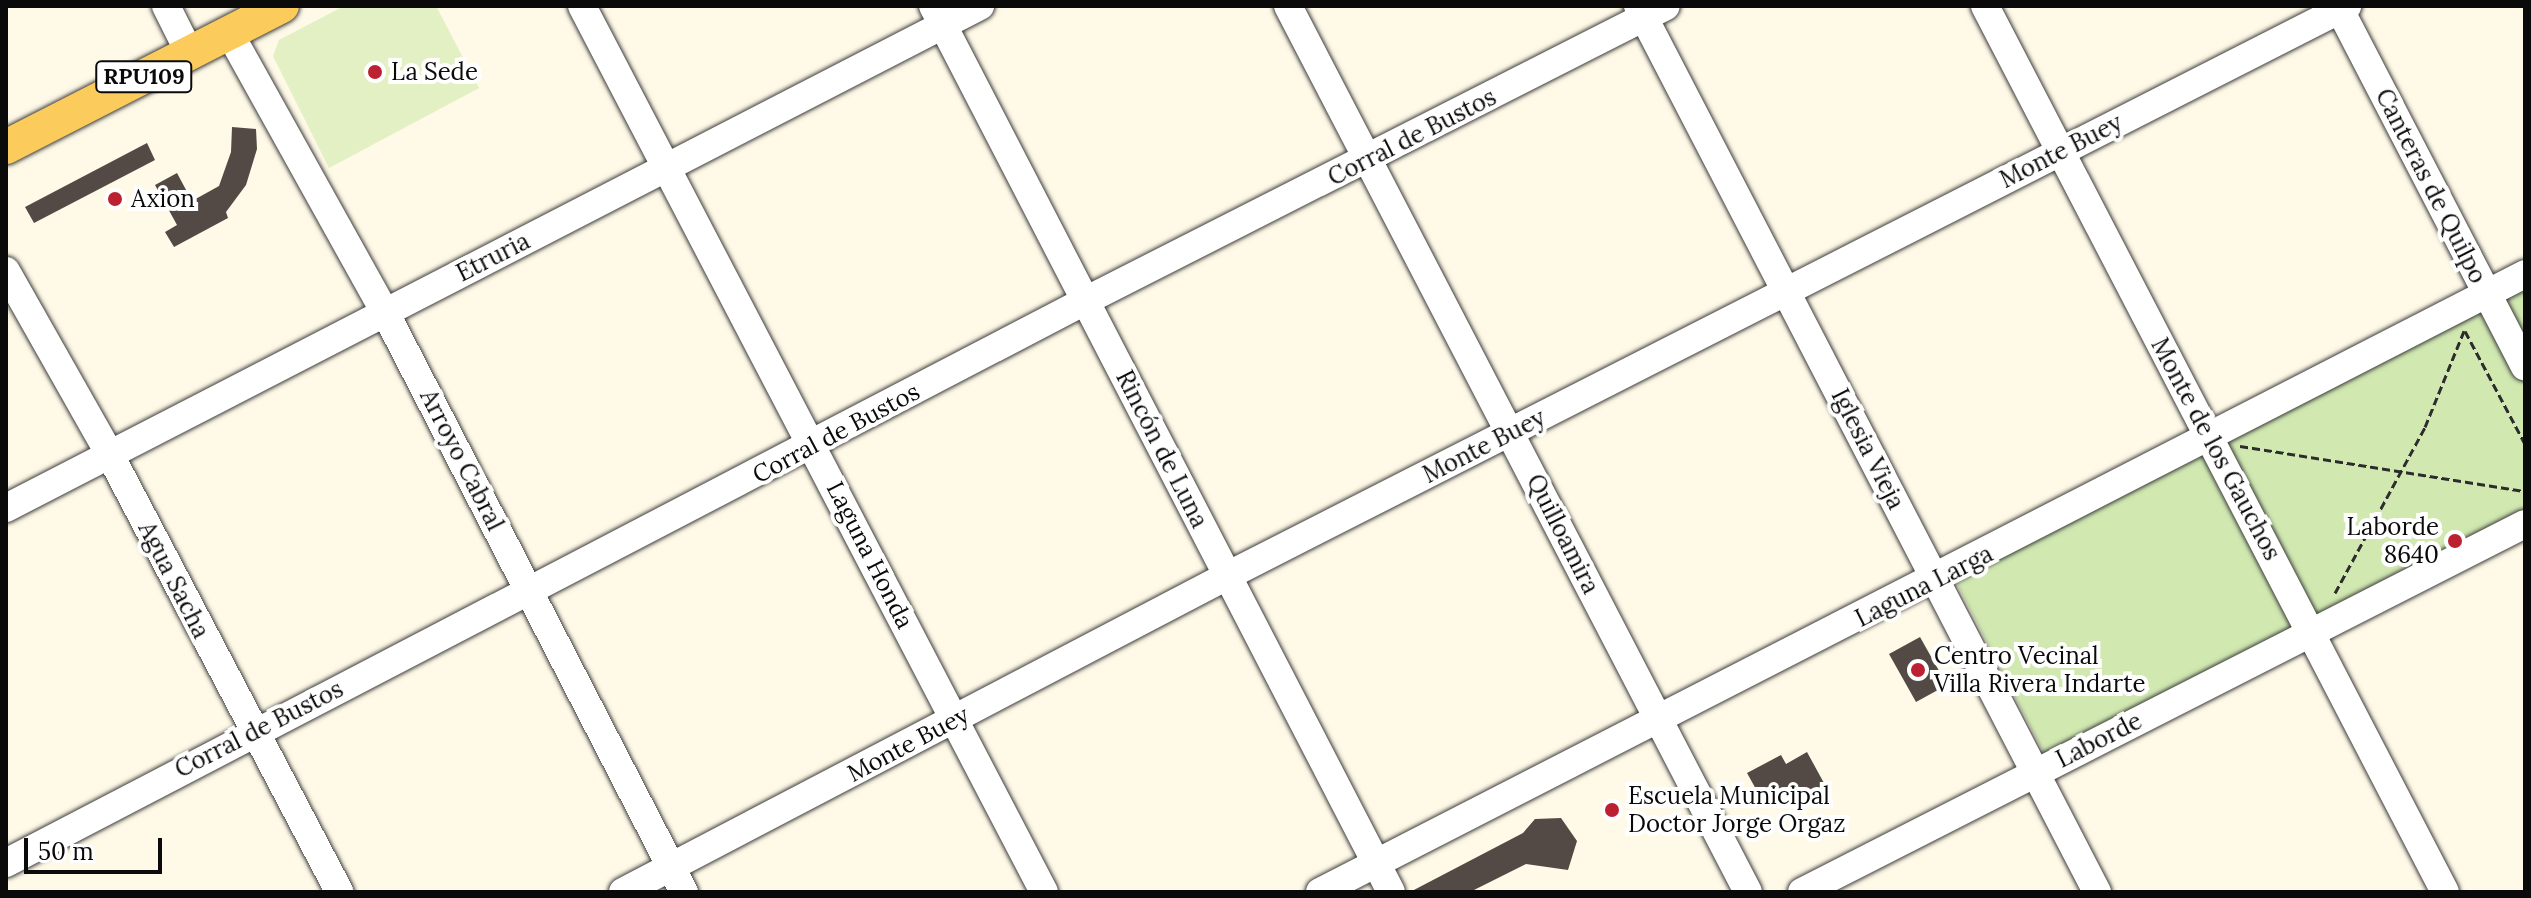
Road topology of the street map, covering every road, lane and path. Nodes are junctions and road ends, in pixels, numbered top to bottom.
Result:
1 (166, 6) edge
2 (282, 6) edge
3 (582, 6) edge
4 (980, 6) edge
5 (1288, 6) edge
6 (1985, 6) edge
7 (2342, 7) edge
8 (1649, 10) edge
9 (938, 16) edge
10 (230, 34) junction
11 (190, 54) junction
12 (6, 147) edge
13 (2061, 151) junction
14 (1368, 160) junction
15 (668, 168) junction
16 (6, 271) edge
17 (2525, 274) edge
18 (1787, 291) junction
19 (2487, 294) junction
20 (1087, 300) junction
21 (385, 312) junction
22 (2464, 330) junction
23 (2451, 337) dead end
24 (2525, 366) edge
25 (1510, 433) junction
26 (2246, 438) dead end
27 (2221, 442) junction
28 (2525, 444) edge
29 (814, 445) junction
30 (109, 453) junction
31 (2239, 458) dead end
32 (2399, 473) junction
33 (2525, 491) edge
34 (6, 508) edge
35 (2525, 524) edge
36 (1227, 576) junction
37 (1936, 580) junction
38 (530, 593) junction
39 (2329, 605) dead end
40 (2312, 632) junction
41 (955, 719) junction
42 (1660, 722) junction
43 (252, 731) junction
44 (2036, 772) junction
45 (6, 863) edge
46 (1376, 863) junction
47 (678, 880) edge
48 (339, 892) edge
49 (623, 892) edge
50 (1044, 892) edge
51 (1320, 892) edge
52 (1391, 892) edge
53 (1748, 892) edge
54 (1802, 892) edge
55 (2097, 892) edge
56 (2445, 892) edge

1 - 11 street
2 - 10 main road, RPU109
3 - 15 street, Laguna Honda
4 - 9 street, Etruria
5 - 14 street, Quilloamira
6 - 13 street, Monte de los Gauchos
7 - 13 street, Monte Buey
7 - 19 street, Canteras de Quilpo
8 - 14 street, Corral de Bustos
8 - 18 street, Iglesia Vieja
9 - 15 street, Etruria
9 - 20 street, Rincón de Luna
10 - 11 main road, RPU109
10 - 21 street, Arroyo Cabral
11 - 12 main road, RPU109
13 - 18 street, Monte Buey
13 - 27 street, Monte de los Gauchos
14 - 20 street, Corral de Bustos
14 - 25 street, Quilloamira
15 - 21 street, Etruria
15 - 29 street, Laguna Honda
16 - 30 street, Agua Sacha
17 - 19 street, Laguna Larga
18 - 25 street, Monte Buey
18 - 37 street, Iglesia Vieja
19 - 24 street, Canteras de Quilpo
19 - 27 street, Laguna Larga
20 - 29 street, Corral de Bustos
20 - 36 street, Rincón de Luna
21 - 30 street, Etruria
21 - 38 street, Arroyo Cabral
22 - 23 path
22 - 28 path
22 - 32 path
25 - 36 street, Monte Buey
25 - 42 street, Quilloamira
26 - 27 path
27 - 31 path
27 - 32 path
27 - 37 street, Laguna Larga
27 - 40 street, Monte de los Gauchos
29 - 38 street, Corral de Bustos
29 - 41 street, Laguna Honda
30 - 34 street, Etruria
30 - 43 street, Agua Sacha
32 - 33 path
32 - 39 path
35 - 40 street, Laborde
36 - 41 street, Monte Buey
36 - 46 street, Rincón de Luna
37 - 42 street, Laguna Larga
37 - 44 street, Iglesia Vieja
38 - 43 street, Corral de Bustos
38 - 47 street, Arroyo Cabral
40 - 44 street, Laborde
40 - 56 street, Monte de los Gauchos
41 - 47 street, Monte Buey
41 - 50 street, Laguna Honda
42 - 46 street, Laguna Larga
42 - 53 street, Quilloamira
43 - 45 street, Corral de Bustos
43 - 48 street, Agua Sacha
44 - 54 street, Laborde
44 - 55 street, Iglesia Vieja
46 - 51 street, Laguna Larga
46 - 52 street, Rincón de Luna
47 - 49 street, Monte Buey

